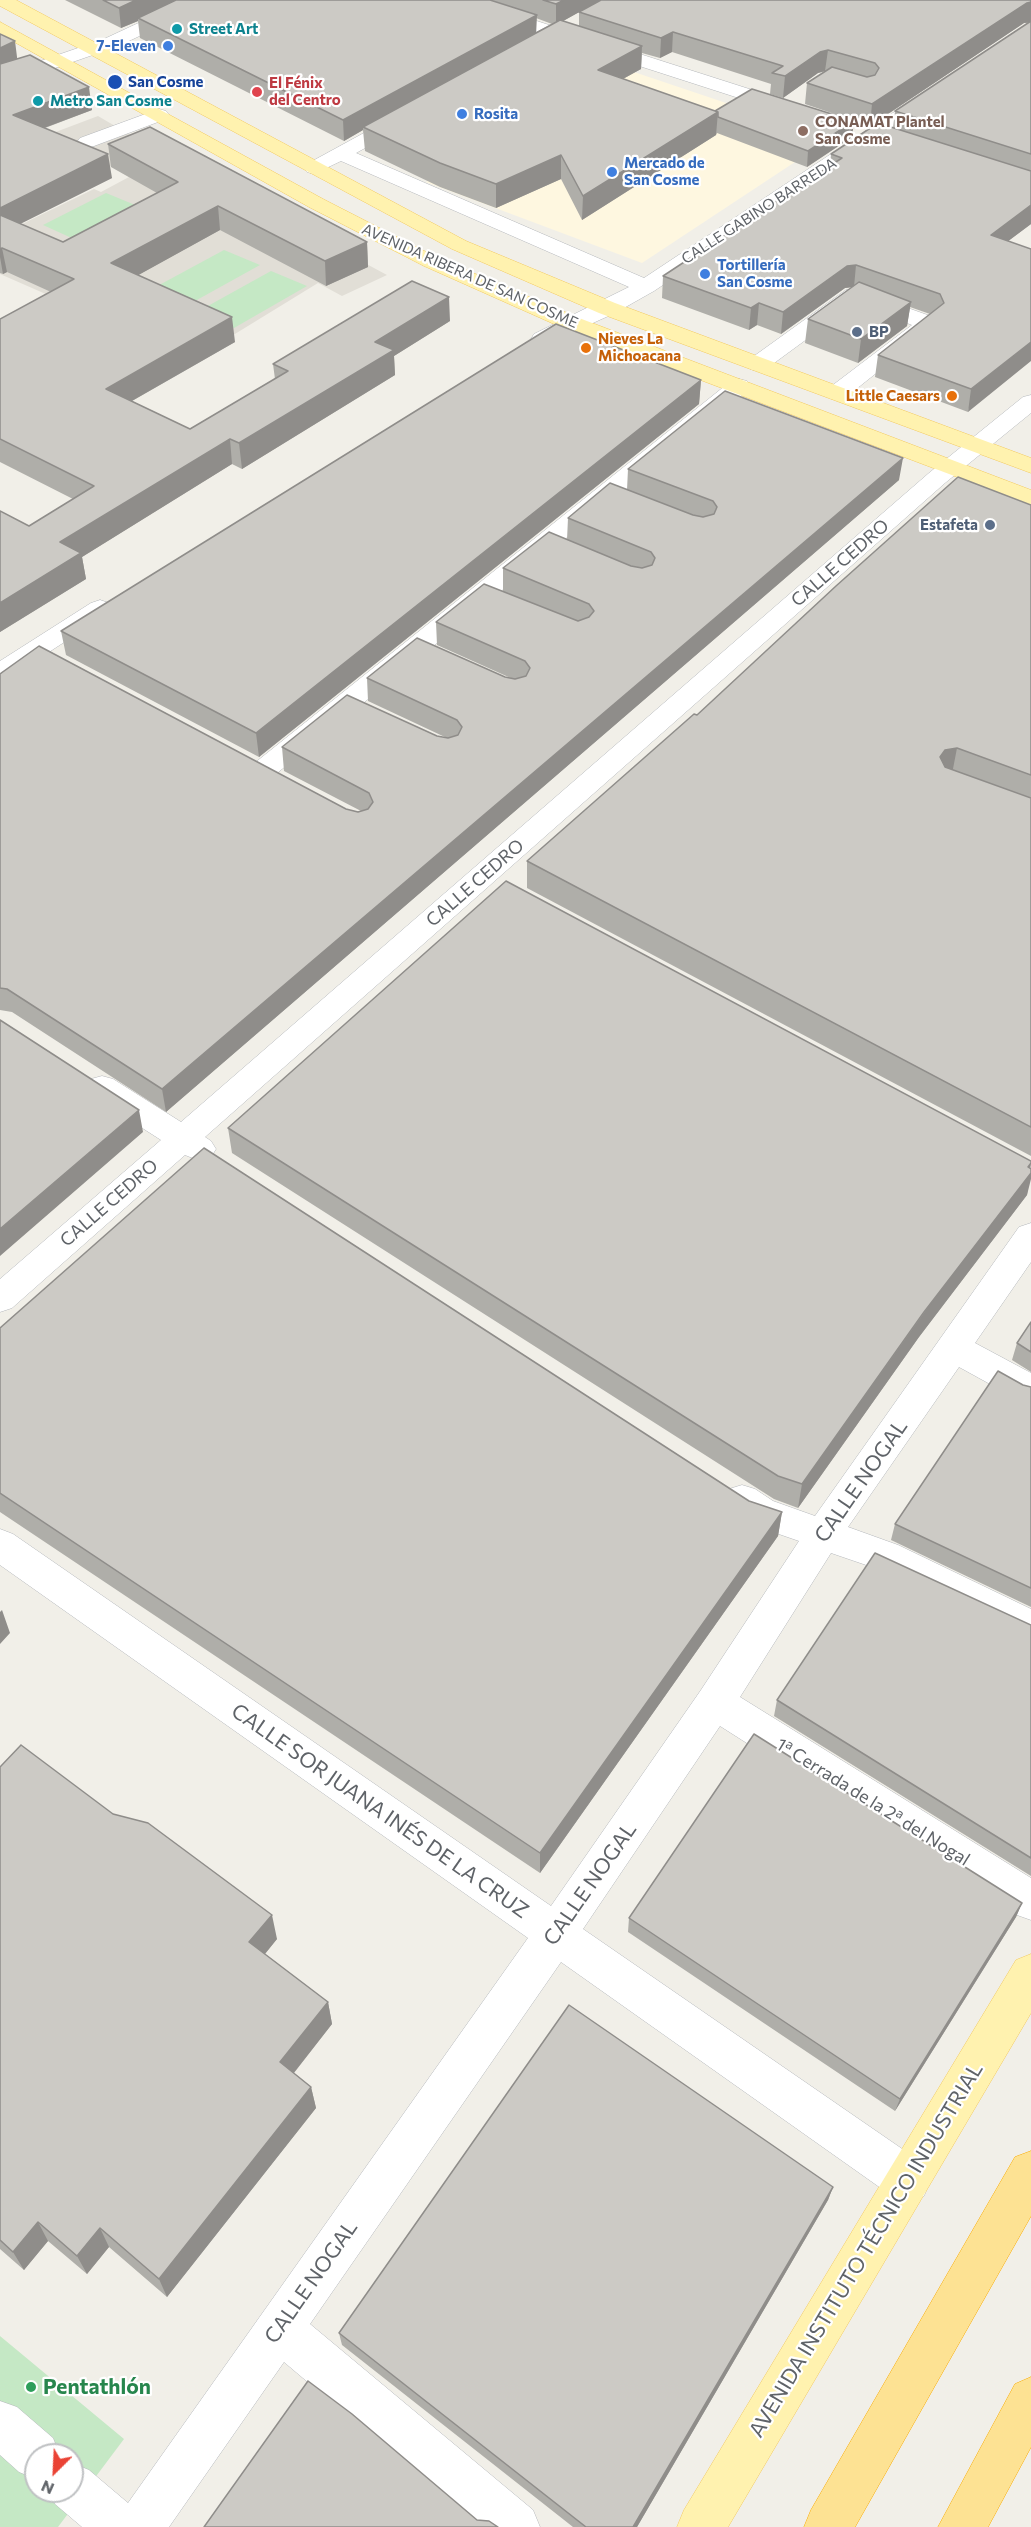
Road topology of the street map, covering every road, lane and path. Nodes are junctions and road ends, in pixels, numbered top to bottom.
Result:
1 (3, 0) edge
2 (202, 0) edge
3 (453, 0) edge
4 (578, 22) edge
5 (0, 27) edge
6 (557, 34) junction
7 (537, 45) edge
8 (93, 49) junction
9 (60, 60) junction
10 (0, 81) edge
11 (943, 89) edge
12 (805, 105) edge
13 (413, 114) edge
14 (159, 115) junction
15 (852, 128) edge
16 (874, 135) junction
17 (87, 142) dead end
18 (896, 143) edge
19 (342, 154) junction
20 (314, 168) junction
21 (646, 286) junction
22 (607, 308) junction
23 (571, 323) junction
24 (522, 351) edge
25 (758, 364) junction
26 (739, 386) junction
27 (837, 393) junction
28 (1031, 402) edge
29 (976, 445) junction
30 (1031, 466) edge
31 (950, 467) junction
32 (1031, 498) edge
33 (124, 594) edge
34 (1, 669) edge
35 (261, 771) edge
36 (77, 1071) edge
37 (183, 1138) junction
38 (223, 1164) edge
39 (1031, 1236) edge
40 (0, 1299) edge
41 (954, 1348) junction
42 (1031, 1390) edge
43 (720, 1486) edge
44 (823, 1534) junction
45 (0, 1545) edge
46 (1031, 1627) edge
47 (716, 1702) junction
48 (1031, 1901) edge
49 (556, 1934) junction
50 (1031, 1974) edge
51 (1031, 2173) edge
52 (908, 2180) junction
53 (279, 2328) junction
54 (1031, 2400) edge
55 (0, 2424) edge
56 (24, 2445) edge
57 (84, 2497) edge
58 (119, 2527) edge
59 (140, 2527) edge
60 (516, 2527) edge
61 (701, 2527) edge
62 (828, 2527) edge
63 (962, 2527) edge

1 - 8 main road, AVENIDA RIBERA DE SAN COSME
2 - 8 street
3 - 6 street
4 - 6 street
5 - 9 main road, AVENIDA RIBERA DE SAN COSME
6 - 7 street
6 - 12 street
8 - 9 street
8 - 20 main road, AVENIDA RIBERA DE SAN COSME
9 - 10 street
9 - 14 main road, AVENIDA RIBERA DE SAN COSME
11 - 16 street, CALLE GABINO BARREDA
13 - 19 street
14 - 17 street
14 - 23 main road, AVENIDA RIBERA DE SAN COSME
15 - 16 street
16 - 18 street
16 - 21 street, CALLE GABINO BARREDA
19 - 20 street
19 - 21 street
20 - 22 main road, AVENIDA RIBERA DE SAN COSME
21 - 22 street, CALLE GABINO BARREDA
22 - 23 street, CALLE GABINO BARREDA
22 - 25 main road, AVENIDA RIBERA DE SAN COSME
23 - 24 street, CALLE GABINO BARREDA
23 - 26 main road, AVENIDA RIBERA DE SAN COSME
25 - 27 main road, AVENIDA RIBERA DE SAN COSME
25 - 27 street
26 - 31 main road, AVENIDA RIBERA DE SAN COSME
26 - 35 street
27 - 29 main road, AVENIDA RIBERA DE SAN COSME
28 - 29 street, CALLE CEDRO
29 - 30 main road, AVENIDA RIBERA DE SAN COSME
29 - 31 street, CALLE CEDRO
31 - 32 main road, AVENIDA RIBERA DE SAN COSME
31 - 37 street, CALLE CEDRO
33 - 34 street
36 - 37 street
37 - 38 street
37 - 40 street, CALLE CEDRO
39 - 41 street, CALLE NOGAL
41 - 42 street
41 - 44 street, CALLE NOGAL
43 - 44 street
44 - 46 street
44 - 47 street, CALLE NOGAL
45 - 49 street, CALLE SOR JUANA INÉS DE LA CRUZ
47 - 48 street, 1ª Cerrada de la 2ª del Nogal
47 - 49 street, CALLE NOGAL
49 - 52 street, CALLE SOR JUANA INÉS DE LA CRUZ
49 - 53 street, CALLE NOGAL
50 - 52 main road, AVENIDA INSTITUTO TÉCNICO INDUSTRIAL
51 - 62 highway
52 - 61 main road, AVENIDA INSTITUTO TÉCNICO INDUSTRIAL
53 - 59 street, CALLE NOGAL
53 - 60 street
54 - 63 highway
55 - 56 street
57 - 58 street

